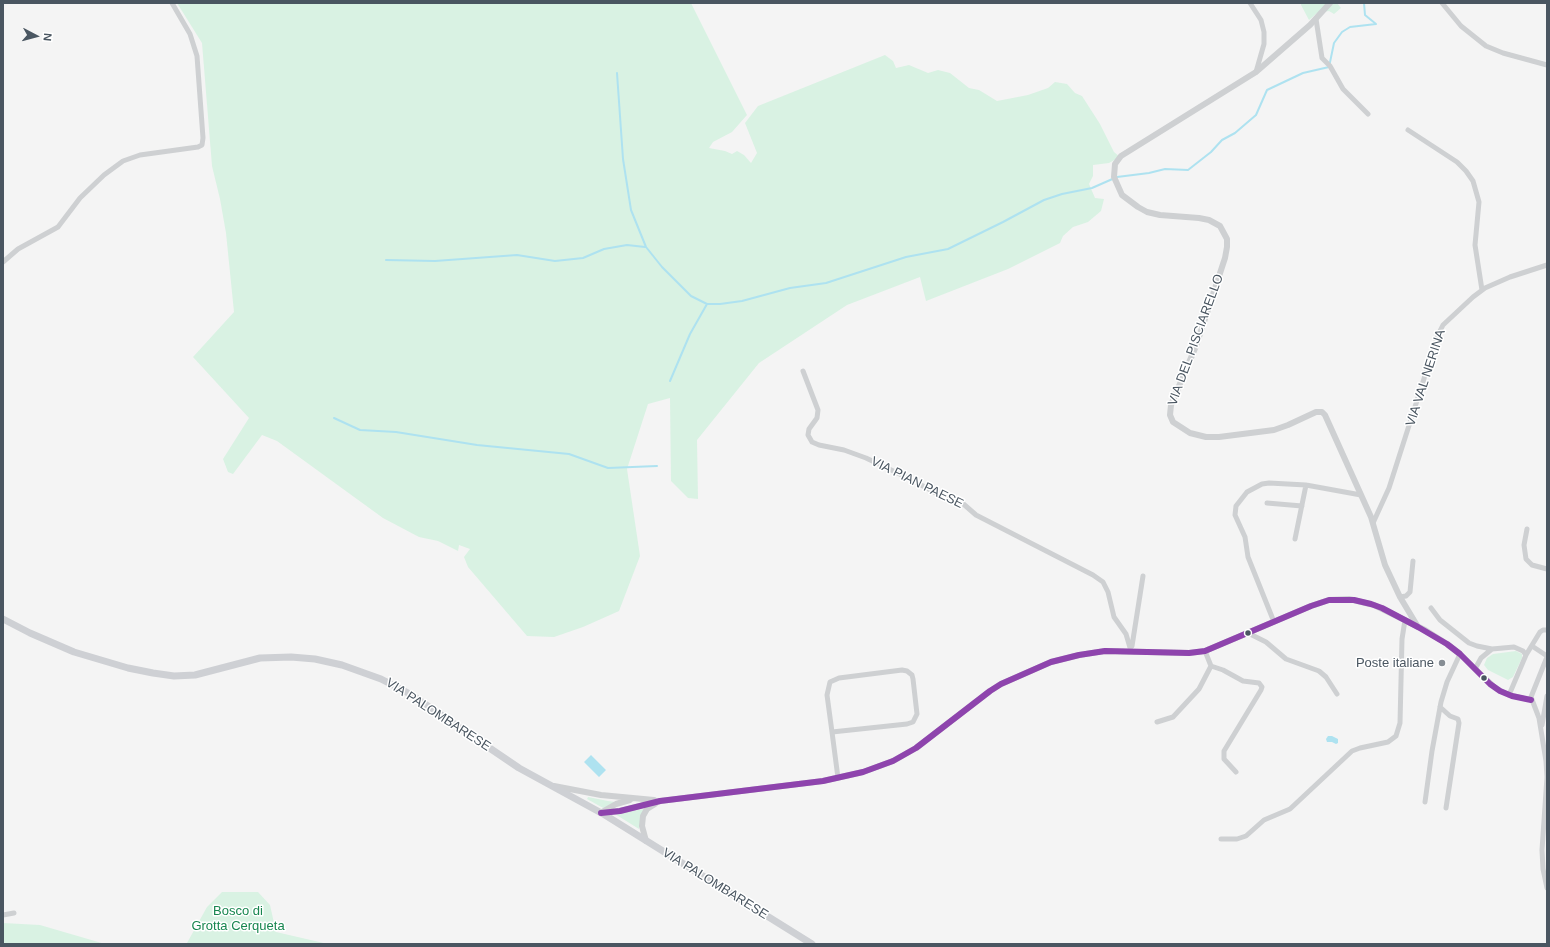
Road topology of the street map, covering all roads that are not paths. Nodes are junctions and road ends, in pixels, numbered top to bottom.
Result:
1 (172, 3) edge
2 (1250, 3) edge
3 (1330, 3) edge
4 (1442, 3) edge
5 (1316, 19) junction
6 (1547, 65) edge
7 (1256, 72) junction
8 (1368, 114) dead end
9 (1408, 130) dead end
10 (3, 262) edge
11 (1547, 265) edge
12 (1482, 290) junction
13 (803, 371) dead end
14 (1306, 485) junction
15 (1361, 495) junction
16 (1267, 503) dead end
17 (1302, 506) junction
18 (1373, 522) junction
19 (1527, 529) dead end
20 (1295, 539) dead end
21 (1413, 561) dead end
22 (1547, 569) edge
23 (1143, 576) dead end
24 (1400, 597) junction
25 (1431, 608) dead end
26 (3, 619) edge
27 (1405, 620) junction
28 (1274, 622) junction
29 (1418, 627) junction
30 (1546, 630) edge
31 (1248, 633) junction
32 (1532, 646) junction
33 (1492, 649) junction
34 (1131, 651) junction
35 (1205, 651) junction
36 (1460, 654) junction
37 (1526, 655) junction
38 (1547, 657) edge
39 (1211, 666) junction
40 (1474, 669) junction
41 (1336, 694) dead end
42 (1509, 695) junction
43 (1547, 696) edge
44 (1531, 700) junction
45 (1440, 707) junction
46 (1157, 722) dead end
47 (1541, 728) junction
48 (832, 732) junction
49 (1236, 772) dead end
50 (838, 778) junction
51 (1547, 778) edge
52 (550, 786) junction
53 (639, 799) junction
54 (660, 801) junction
55 (1425, 802) dead end
56 (1446, 808) dead end
57 (601, 813) junction
58 (1221, 839) dead end
59 (646, 841) junction
60 (1547, 888) edge
61 (14, 913) dead end
62 (3, 916) edge
63 (812, 944) edge

1 - 10 street
2 - 7 street
3 - 5 street, VIA DEL PISCIARELLO
4 - 6 street
5 - 7 street, VIA DEL PISCIARELLO
5 - 8 street
7 - 15 street, VIA DEL PISCIARELLO
9 - 12 street
11 - 12 street, VIA VAL NERINA
12 - 18 street, VIA VAL NERINA
13 - 34 street, VIA PIAN PAESE
14 - 15 street
14 - 17 street
14 - 28 street
15 - 18 street, VIA DEL PISCIARELLO
16 - 17 street
17 - 20 street
18 - 24 street, VIA DEL PISCIARELLO
19 - 22 street
21 - 24 street
23 - 34 street
24 - 29 street, VIA DEL PISCIARELLO
25 - 33 street
26 - 52 main road, VIA PALOMBARESE
27 - 28 street
27 - 29 street
27 - 58 street
28 - 31 street
29 - 36 street
30 - 32 street
31 - 35 street
31 - 41 street
32 - 37 street
32 - 38 street
33 - 37 street
33 - 40 street
34 - 35 street
34 - 50 street
35 - 39 street
36 - 40 street
36 - 45 street
37 - 42 street
38 - 44 street
39 - 46 street
39 - 49 street
40 - 42 street
42 - 44 street
43 - 47 street
44 - 47 street
45 - 55 street
45 - 56 street
47 - 51 street
48 - 48 street
48 - 50 street
50 - 54 street
51 - 60 street
52 - 53 street
52 - 57 main road, VIA PALOMBARESE
53 - 54 street
53 - 57 street
54 - 57 street
54 - 59 street
57 - 59 main road, VIA PALOMBARESE
59 - 63 main road, VIA PALOMBARESE
61 - 62 street

